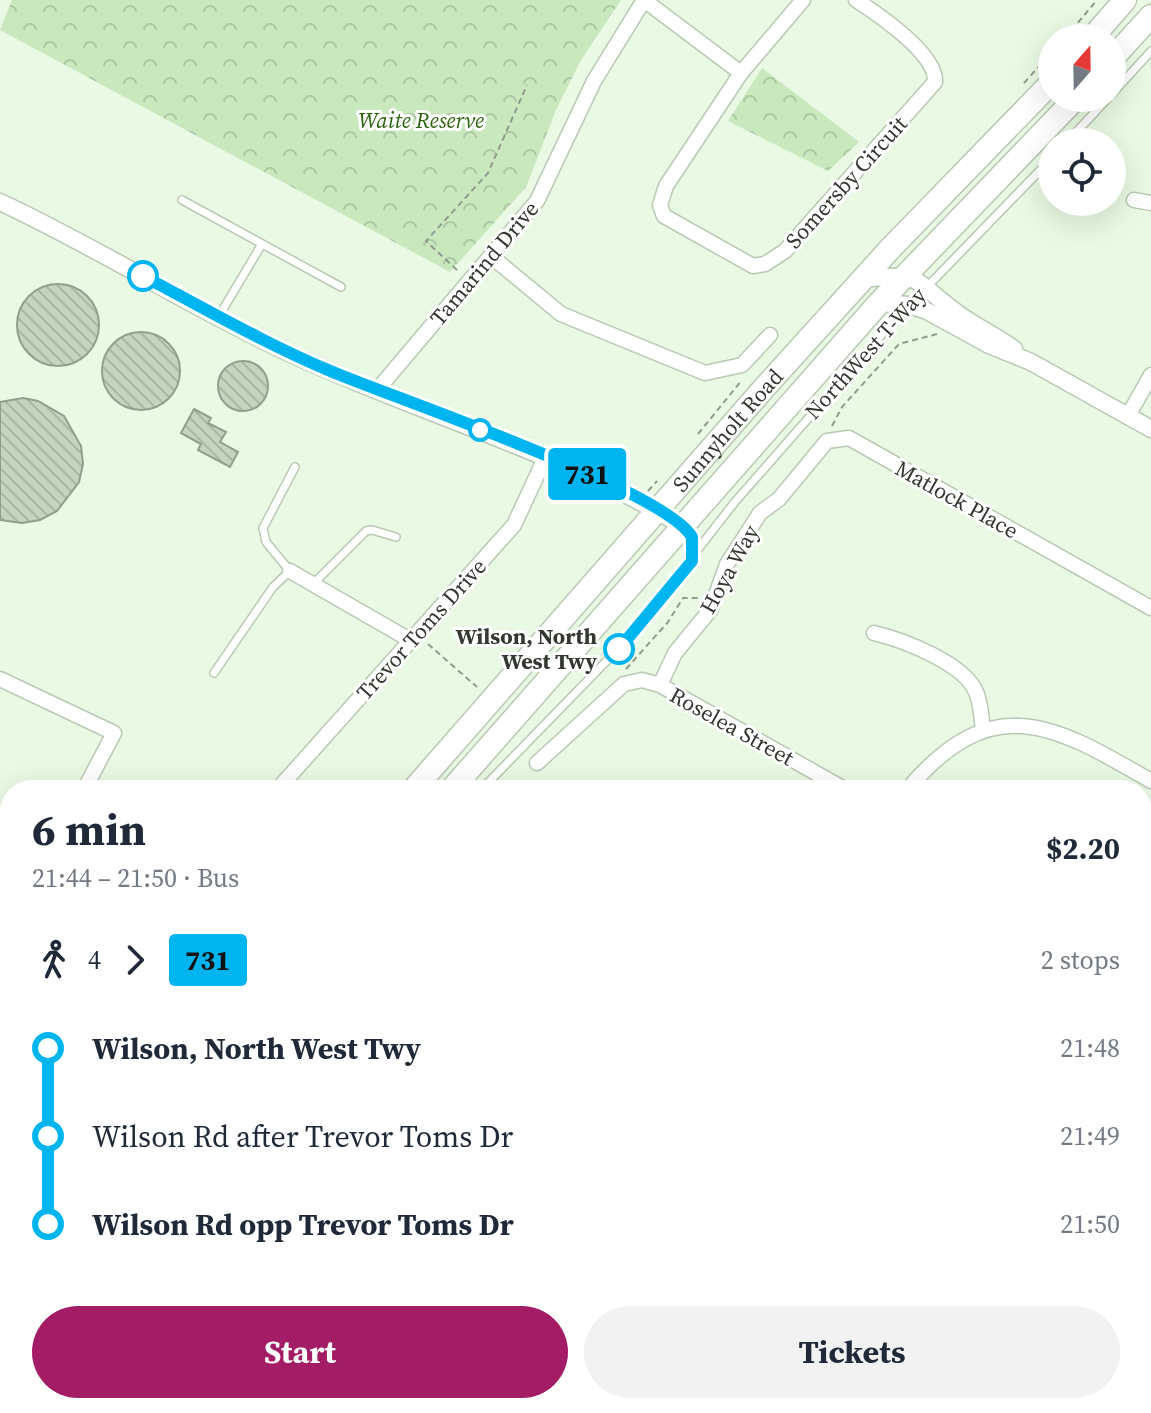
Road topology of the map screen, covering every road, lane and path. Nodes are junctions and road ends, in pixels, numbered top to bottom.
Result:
1 (644, 0) edge
2 (803, 0) edge
3 (856, 0) edge
4 (1097, 0) edge
5 (1125, 0) edge
6 (1151, 16) edge
7 (1077, 24) edge
8 (1104, 24) edge
9 (1126, 44) edge
10 (1151, 51) edge
11 (741, 73) junction
12 (1126, 78) edge
13 (527, 85) dead end
14 (1038, 97) edge
15 (1062, 112) edge
16 (1095, 112) edge
17 (1080, 128) edge
18 (1038, 172) edge
19 (182, 200) dead end
20 (1134, 200) dead end
21 (0, 202) edge
22 (1151, 203) edge
23 (262, 244) junction
24 (492, 257) junction
25 (457, 270) dead end
26 (903, 276) junction
27 (863, 279) junction
28 (927, 285) junction
29 (341, 287) dead end
30 (879, 303) junction
31 (909, 305) junction
32 (219, 316) junction
33 (940, 333) dead end
34 (770, 335) dead end
35 (1031, 362) junction
36 (1151, 375) edge
37 (378, 389) junction
38 (1128, 416) junction
39 (1151, 429) edge
40 (833, 439) junction
41 (546, 456) junction
42 (295, 467) dead end
43 (656, 509) junction
44 (681, 525) junction
45 (396, 537) dead end
46 (692, 561) junction
47 (290, 571) junction
48 (313, 585) junction
49 (1151, 608) edge
50 (874, 633) dead end
51 (413, 637) junction
52 (214, 673) dead end
53 (0, 679) edge
54 (660, 685) junction
55 (481, 690) dead end
56 (983, 729) junction
57 (537, 763) dead end
58 (89, 780) edge
59 (286, 780) edge
60 (422, 780) edge
61 (460, 780) edge
62 (491, 780) edge
63 (828, 780) edge
64 (917, 780) edge
65 (1149, 780) edge

1 - 11 street
1 - 24 street, Tamarind Drive
2 - 11 street, Somersby Circuit
3 - 11 street, Somersby Circuit
4 - 7 path
5 - 8 main road
6 - 9 main road
10 - 12 lane
13 - 25 path
14 - 27 main road, Sunnyholt Road
15 - 26 main road, Sunnyholt Road
16 - 17 lane
18 - 28 lane, NorthWest T-Way
19 - 23 lane
20 - 22 street
21 - 32 street
23 - 29 lane
23 - 32 lane
24 - 34 street
24 - 37 street, Tamarind Drive
26 - 27 street
26 - 28 street
26 - 30 main road, Sunnyholt Road
27 - 43 main road, Sunnyholt Road
28 - 31 lane, NorthWest T-Way
28 - 35 street
30 - 31 street
30 - 44 main road, Sunnyholt Road
31 - 35 street
31 - 46 lane, NorthWest T-Way
32 - 37 street
33 - 40 path
35 - 38 street
36 - 38 street
37 - 41 street
38 - 39 street
40 - 49 street, Matlock Place
40 - 54 street, Hoya Way
41 - 43 street
41 - 51 street, Trevor Toms Drive
42 - 47 lane
43 - 44 street
43 - 60 main road, Sunnyholt Road
44 - 46 lane
44 - 61 main road, Sunnyholt Road
45 - 48 lane
46 - 62 lane, NorthWest T-Way
47 - 48 street
47 - 52 lane
48 - 51 street
50 - 56 street
51 - 55 path
51 - 59 street, Trevor Toms Drive
53 - 58 street
54 - 57 street
54 - 63 street, Roselea Street
56 - 64 street
56 - 65 street

